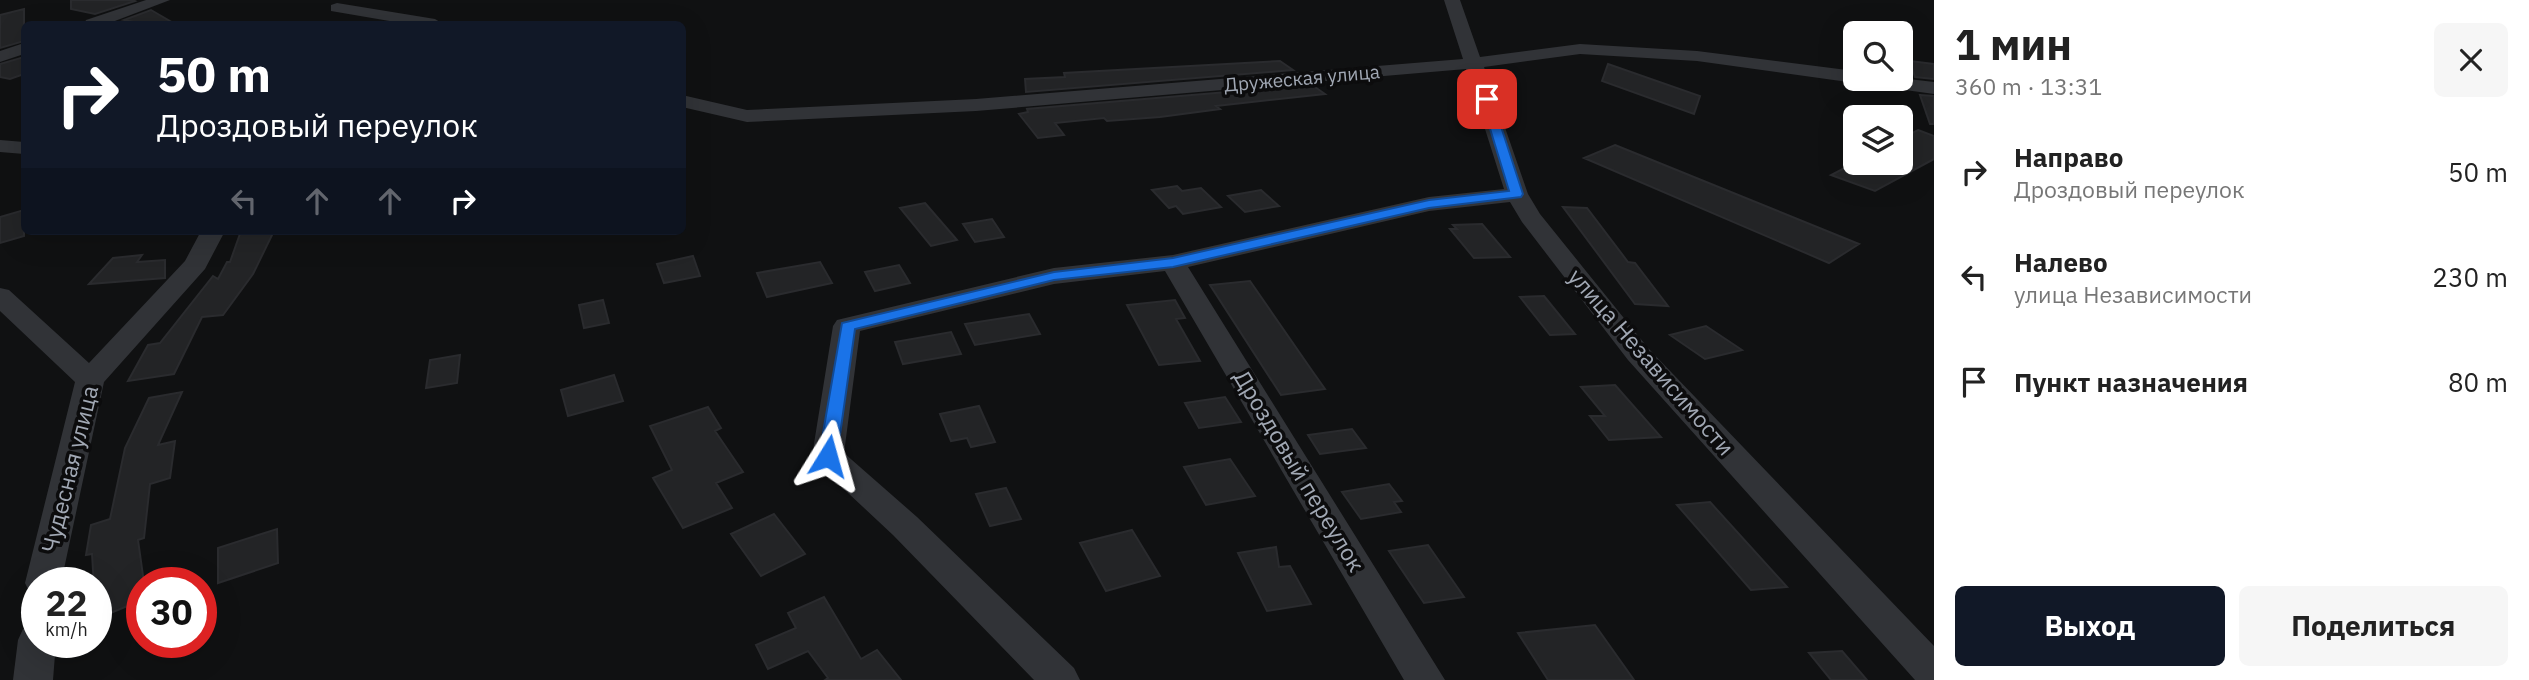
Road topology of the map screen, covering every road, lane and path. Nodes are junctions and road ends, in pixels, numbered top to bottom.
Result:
1 (162, 0) edge
2 (1452, 0) edge
3 (336, 11) edge
4 (101, 21) edge
5 (412, 21) edge
6 (21, 49) edge
7 (0, 57) edge
8 (1476, 63) junction
9 (1843, 75) edge
10 (1913, 85) edge
11 (1934, 88) edge
12 (686, 102) edge
13 (747, 116) junction
14 (686, 118) edge
15 (0, 146) edge
16 (21, 148) edge
17 (1517, 194) junction
18 (211, 235) edge
19 (1173, 263) junction
20 (0, 296) edge
21 (90, 380) junction
22 (47, 567) edge
23 (35, 658) edge
24 (1934, 673) edge
25 (33, 680) edge
26 (1060, 680) edge
27 (1425, 680) edge

1 - 4 street
2 - 8 street, улица Независимости
3 - 5 street
6 - 7 street
8 - 9 street, Дружеская улица
8 - 13 street, Дружеская улица
8 - 17 street, улица Независимости
10 - 11 street
12 - 13 street, Дружеская улица
13 - 14 street, Дружеская улица
15 - 16 street
17 - 19 street
17 - 24 street, улица Независимости
18 - 21 street, Чудесная улица
19 - 26 street
19 - 27 street, Дроздовый переулок
20 - 21 street
21 - 22 street, Чудесная улица
23 - 25 street

